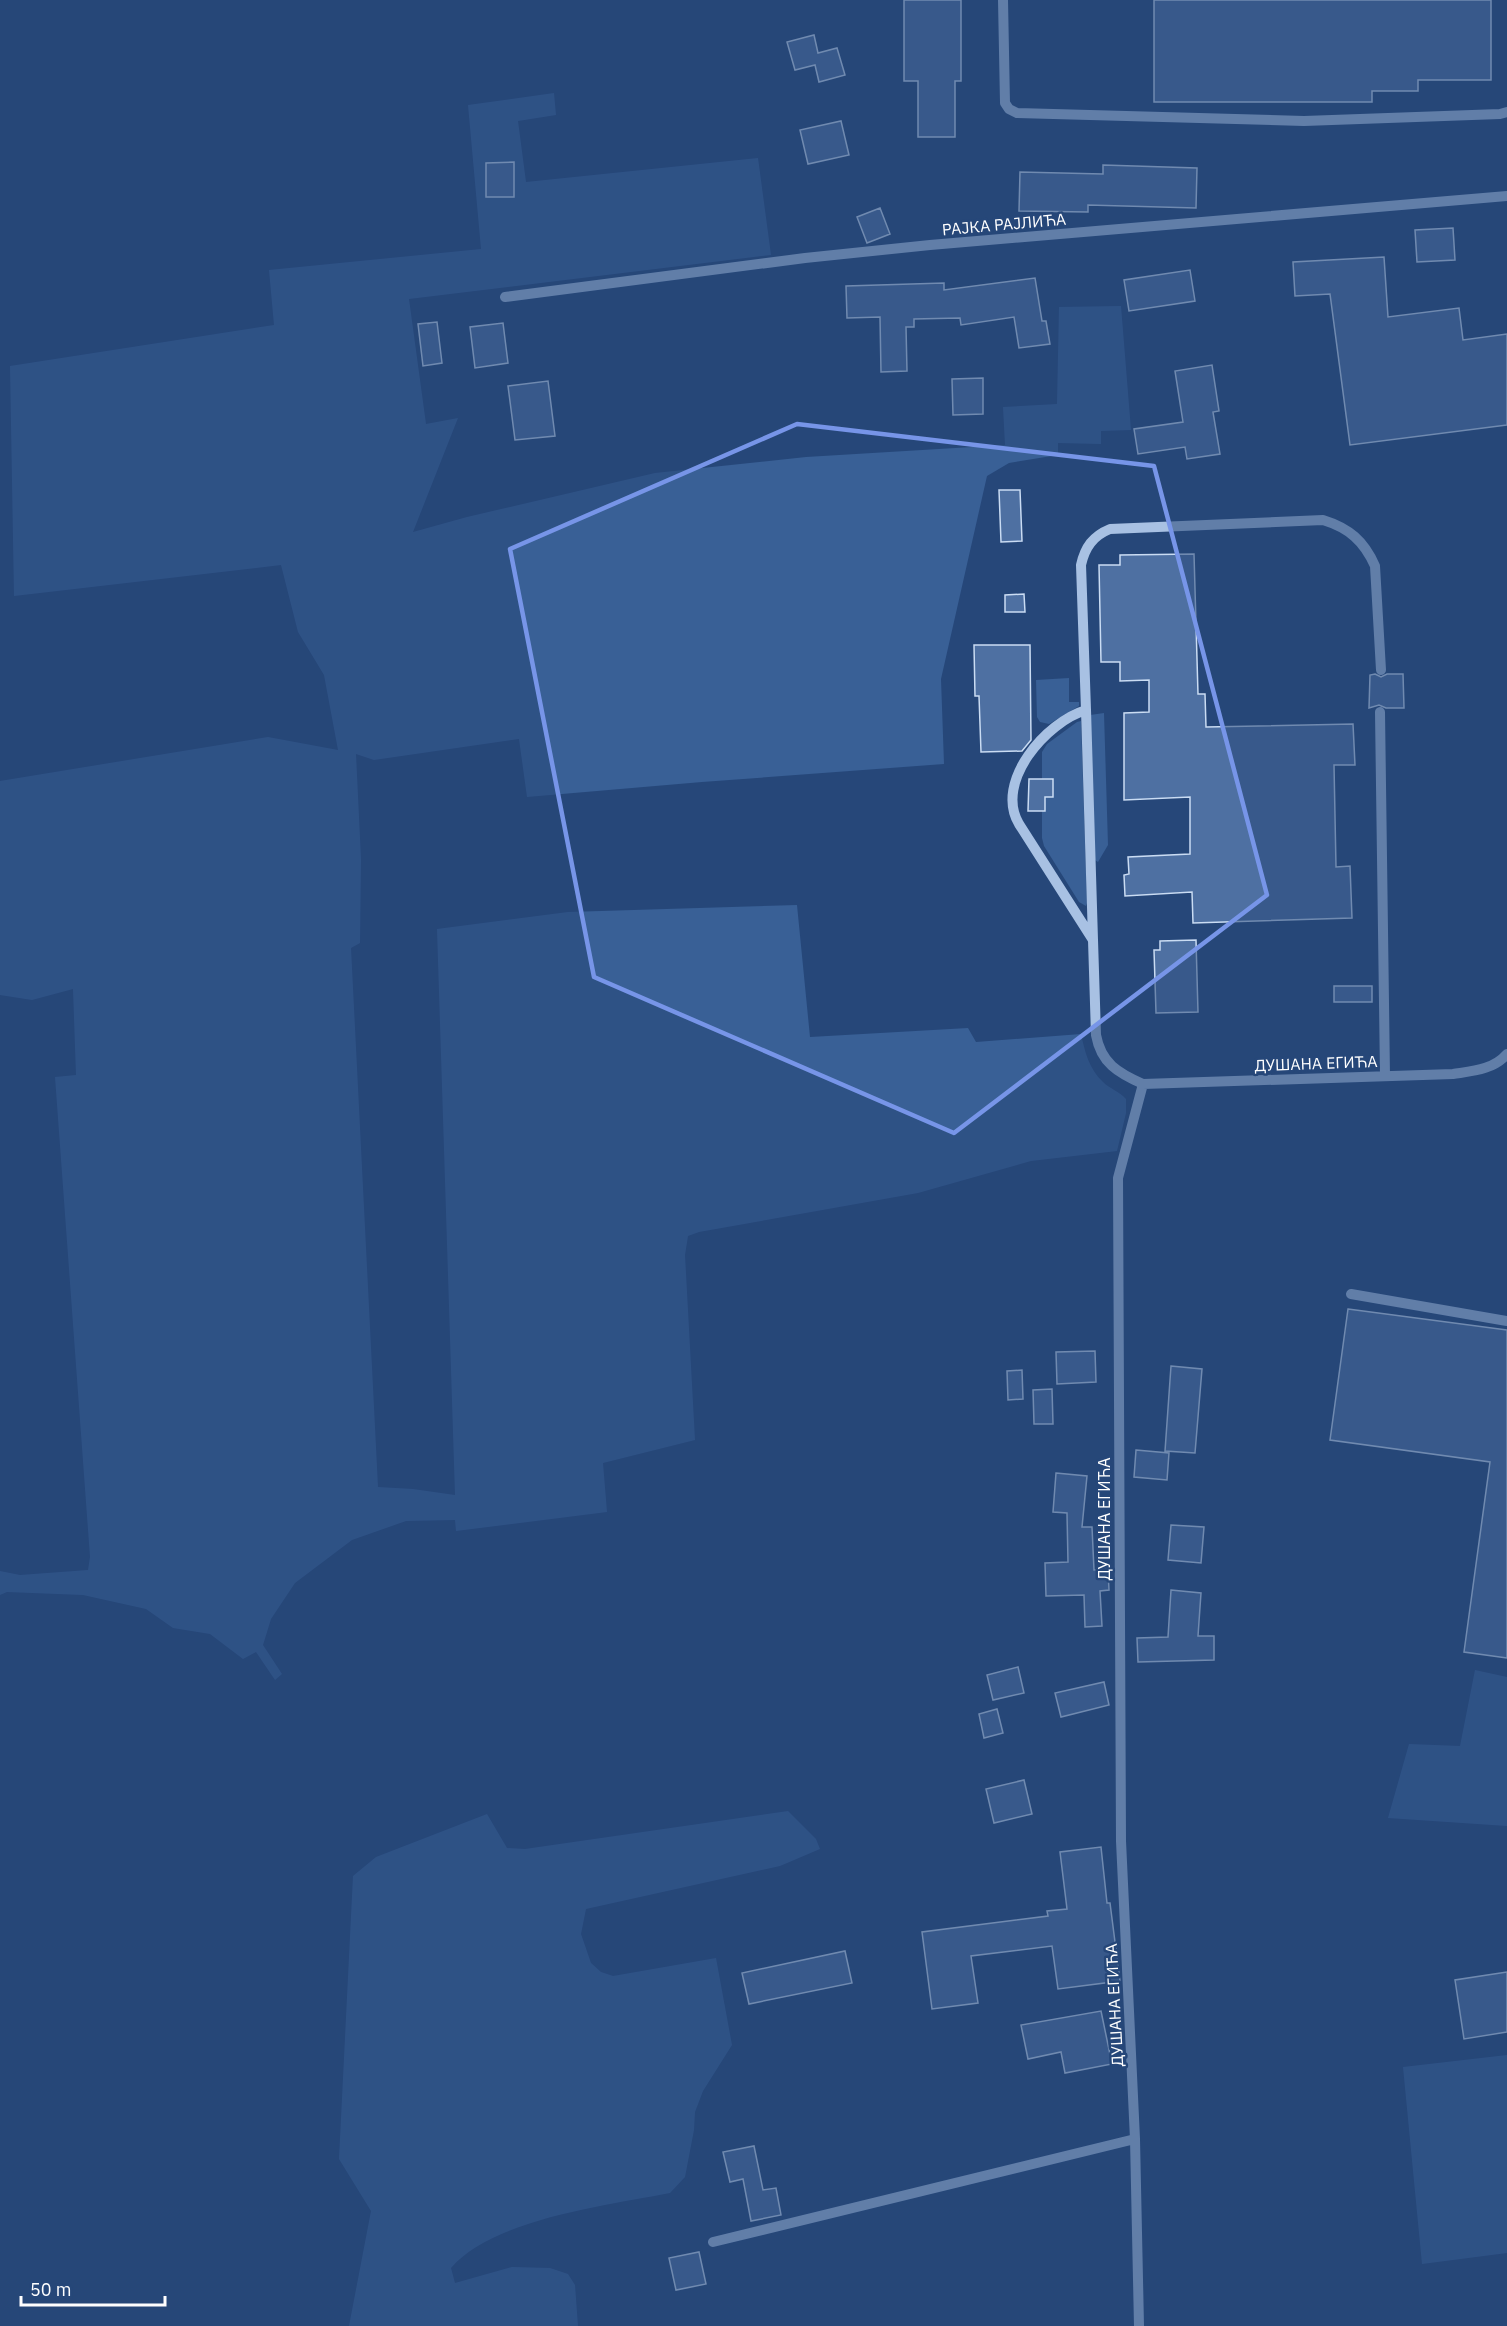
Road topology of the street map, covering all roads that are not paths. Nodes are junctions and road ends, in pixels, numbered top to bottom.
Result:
1 (1003, 0) edge
2 (1507, 112) edge
3 (1507, 196) edge
4 (505, 297) dead end
5 (1381, 670) dead end
6 (1086, 710) junction
7 (1380, 712) dead end
8 (1093, 940) junction
9 (1507, 1054) edge
10 (1385, 1076) junction
11 (1143, 1084) junction
12 (1351, 1294) dead end
13 (1507, 1321) edge
14 (1135, 2139) junction
15 (712, 2242) dead end
16 (1139, 2326) edge

1 - 2 street
3 - 4 street, РАЈКА РАЈЛИЋА
5 - 6 street
6 - 8 street
6 - 8 street
7 - 10 street
8 - 11 street
9 - 10 street, ДУШАНА ЕГИЋА
10 - 11 street, ДУШАНА ЕГИЋА
11 - 14 street, ДУШАНА ЕГИЋА
12 - 13 street
14 - 15 street
14 - 16 street, ДУШАНА ЕГИЋА

